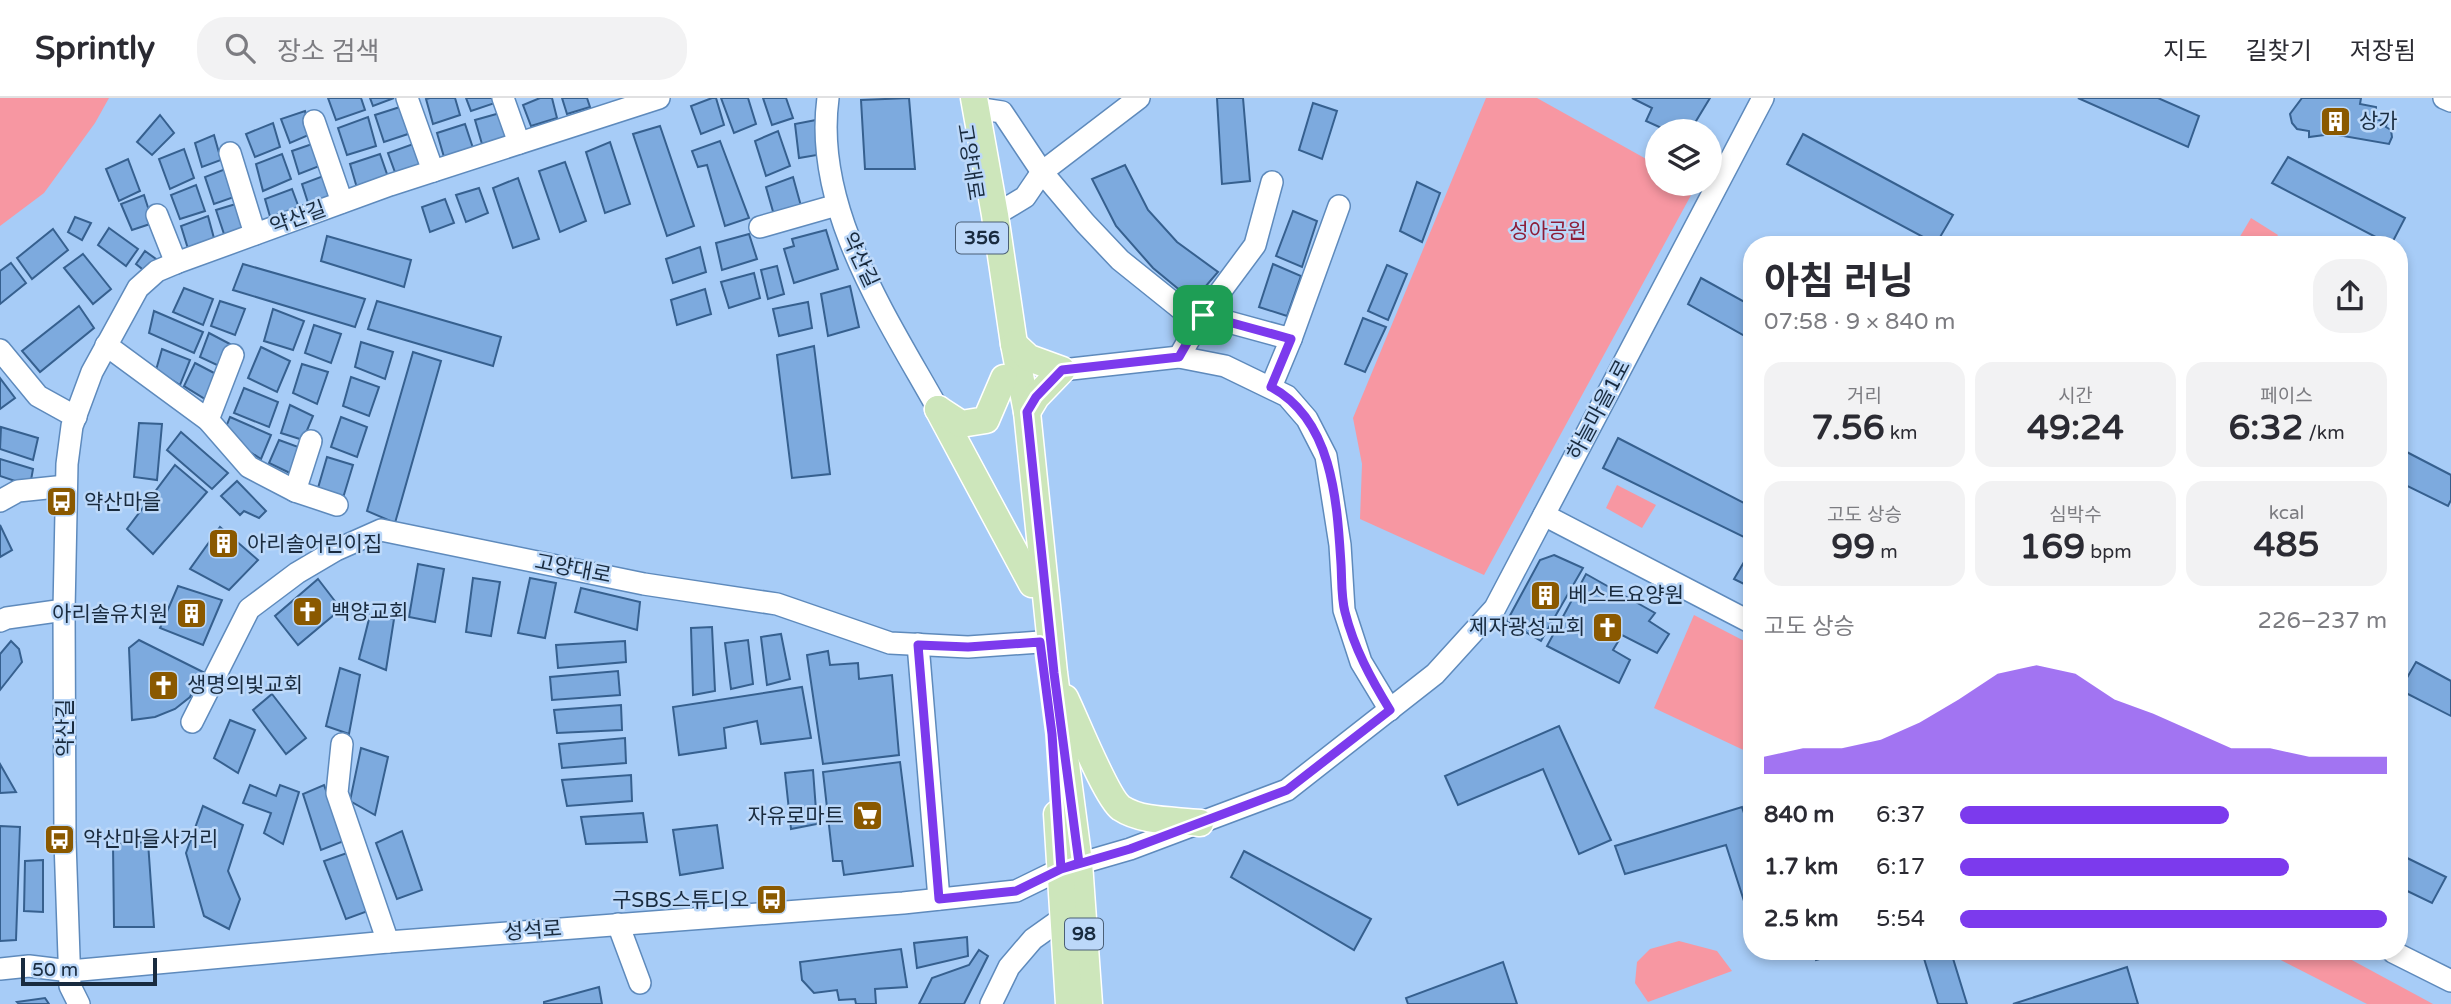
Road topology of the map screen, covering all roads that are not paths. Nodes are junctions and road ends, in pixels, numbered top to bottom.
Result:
1 (407, 98) edge
2 (503, 98) edge
3 (659, 98) edge
4 (828, 98) edge
5 (1139, 98) edge
6 (1763, 98) edge
7 (2444, 98) edge
8 (970, 101) edge
9 (2451, 101) edge
10 (601, 107) edge
11 (314, 121) dead end
12 (519, 143) junction
13 (230, 153) dead end
14 (433, 171) junction
15 (1042, 172) junction
16 (1272, 182) dead end
17 (342, 202) junction
18 (837, 205) junction
19 (1339, 206) dead end
20 (157, 215) dead end
21 (995, 215) junction
22 (760, 227) dead end
23 (255, 234) junction
24 (176, 263) junction
25 (1203, 315) junction
26 (1291, 339) junction
27 (1013, 344) junction
28 (106, 345) junction
29 (0, 350) edge
30 (233, 355) dead end
31 (1179, 357) junction
32 (1062, 370) junction
33 (1004, 378) junction
34 (1271, 387) junction
35 (938, 409) junction
36 (1027, 412) junction
37 (76, 416) junction
38 (208, 420) junction
39 (311, 440) dead end
40 (66, 486) junction
41 (295, 491) junction
42 (0, 501) edge
43 (337, 505) dead end
44 (1544, 515) junction
45 (1032, 584) junction
46 (64, 610) junction
47 (1743, 619) edge
48 (0, 621) edge
49 (1040, 642) junction
50 (918, 645) junction
51 (1054, 673) junction
52 (1390, 710) junction
53 (192, 722) dead end
54 (342, 744) dead end
55 (1200, 822) junction
56 (1070, 866) junction
57 (939, 899) junction
58 (1064, 917) junction
59 (618, 924) junction
60 (388, 942) junction
61 (2408, 960) edge
62 (0, 969) edge
63 (70, 971) junction
64 (2451, 981) edge
65 (640, 983) dead end
66 (79, 1004) edge
67 (991, 1004) edge
68 (1069, 1004) edge
69 (1089, 1004) edge

1 - 14 street
2 - 12 street
3 - 10 street, 약산길
4 - 18 street, 약산길
5 - 15 street, 고양대로
6 - 44 street, 하늘마을1로
7 - 9 street
8 - 15 street
8 - 21 main road, 고양대로 / 98
8 - 33 main road, 고양대로 / 356
10 - 12 street, 약산길
11 - 17 street, 약산길
12 - 14 street, 약산길
13 - 23 street, 약산길
14 - 17 street, 약산길
15 - 21 street, 고양대로
15 - 25 street
16 - 25 street
17 - 23 street, 약산길
18 - 22 street
18 - 35 street, 약산길
19 - 26 street
20 - 24 street
21 - 27 main road, 고양대로 / 98
23 - 24 street, 약산길
24 - 28 street, 약산길
25 - 26 street
25 - 31 street
26 - 34 street
27 - 32 main road
27 - 36 main road, 고양대로 / 98
28 - 37 street, 약산길
28 - 38 street
29 - 37 street
30 - 38 street
31 - 32 street
31 - 34 street
32 - 36 main road
33 - 35 main road
33 - 45 main road, 고양대로 / 356
34 - 52 street
35 - 45 main road
36 - 51 main road, 고양대로 / 98
37 - 40 street, 약산길
38 - 41 street
39 - 41 street
40 - 42 street
40 - 46 street, 약산길
41 - 43 street
44 - 47 street
44 - 52 street, 하늘마을1로
45 - 49 main road, 고양대로 / 356
46 - 48 street
46 - 63 street, 약산길
49 - 50 street, 고양대로
49 - 56 main road, 고양대로 / 356
50 - 53 street, 고양대로
50 - 57 street
51 - 55 main road
51 - 56 main road, 고양대로 / 98
52 - 55 street, 성석로
54 - 60 street
55 - 56 street, 성석로
56 - 57 street, 성석로
56 - 58 main road, 고양대로 / 356
56 - 69 main road, 고양대로 / 98
57 - 59 street, 성석로
58 - 67 street
58 - 68 main road, 고양대로 / 356
59 - 60 street, 성석로
59 - 65 street
60 - 63 street, 성석로
61 - 64 street
62 - 63 street, 성석로
63 - 66 street, 약산길

